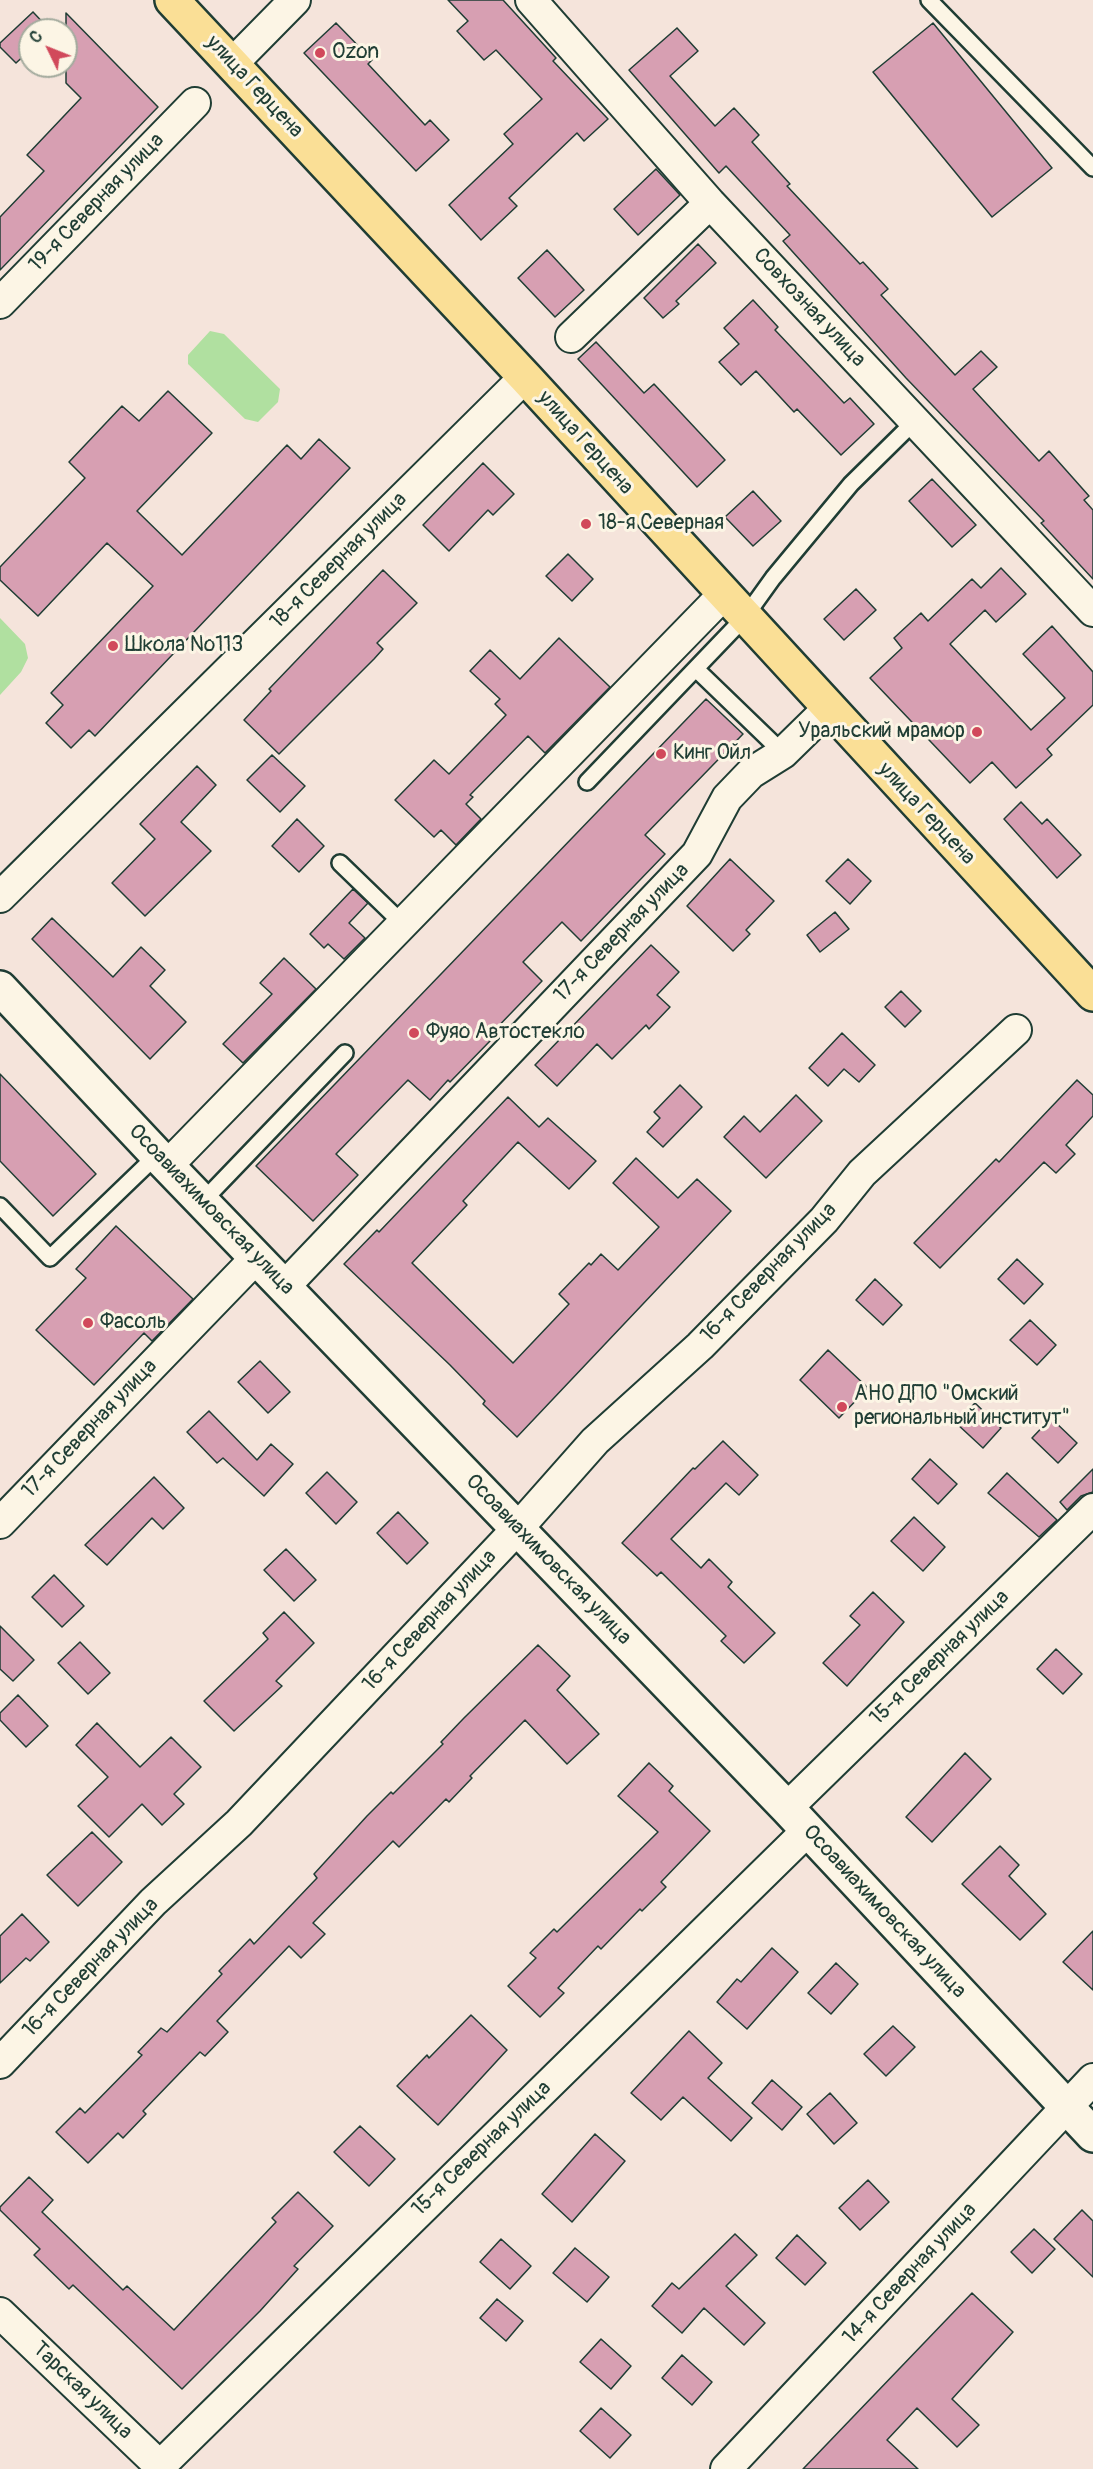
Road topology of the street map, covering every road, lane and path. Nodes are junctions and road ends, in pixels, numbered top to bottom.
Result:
1 (172, 0) edge
2 (295, 0) edge
3 (531, 0) edge
4 (929, 0) edge
5 (232, 64) junction
6 (195, 104) dead end
7 (1093, 168) edge
8 (710, 203) junction
9 (0, 303) edge
10 (571, 337) dead end
11 (525, 377) junction
12 (915, 421) junction
13 (734, 606) junction
14 (1093, 611) edge
15 (696, 669) junction
16 (829, 708) junction
17 (783, 753) junction
18 (587, 782) dead end
19 (340, 863) dead end
20 (0, 897) edge
21 (403, 924) junction
22 (0, 988) edge
23 (1093, 994) edge
24 (1016, 1030) dead end
25 (345, 1053) dead end
26 (162, 1161) junction
27 (202, 1202) junction
28 (0, 1206) edge
29 (256, 1258) junction
30 (284, 1287) junction
31 (1093, 1509) edge
32 (0, 1522) edge
33 (518, 1528) junction
34 (797, 1819) junction
35 (0, 2063) edge
36 (1093, 2079) edge
37 (1066, 2107) junction
38 (1093, 2135) edge
39 (0, 2313) edge
40 (160, 2468) edge
41 (726, 2469) edge

1 - 5 main road, улица Герцена
2 - 5 street
3 - 8 street, Совхозная улица
4 - 7 lane
5 - 11 main road, улица Герцена
6 - 9 street, 19-я Северная улица
8 - 10 street
8 - 12 street, Совхозная улица
11 - 13 main road, улица Герцена
11 - 20 street, 18-я Северная улица
12 - 13 lane
12 - 14 street, Совхозная улица
13 - 15 lane
13 - 16 main road, улица Герцена
13 - 21 street
15 - 17 lane
15 - 18 lane
16 - 17 street, 17-я Северная улица
16 - 23 main road, улица Герцена
17 - 30 street, 17-я Северная улица
19 - 21 lane
21 - 26 street
22 - 26 street, Осоавиахимовская улица
24 - 33 street, 16-я Северная улица
25 - 27 lane
26 - 27 street, Осоавиахимовская улица
26 - 28 lane
27 - 29 street, Осоавиахимовская улица
29 - 30 street, Осоавиахимовская улица
29 - 32 street, 17-я Северная улица
30 - 33 street, Осоавиахимовская улица
31 - 34 street, 15-я Северная улица
33 - 34 street, Осоавиахимовская улица
33 - 35 street, 16-я Северная улица
34 - 37 street, Осоавиахимовская улица
34 - 40 street, 15-я Северная улица
36 - 37 street, 14-я Северная улица
37 - 38 street, Осоавиахимовская улица
37 - 41 street, 14-я Северная улица
39 - 40 street, Тарская улица

